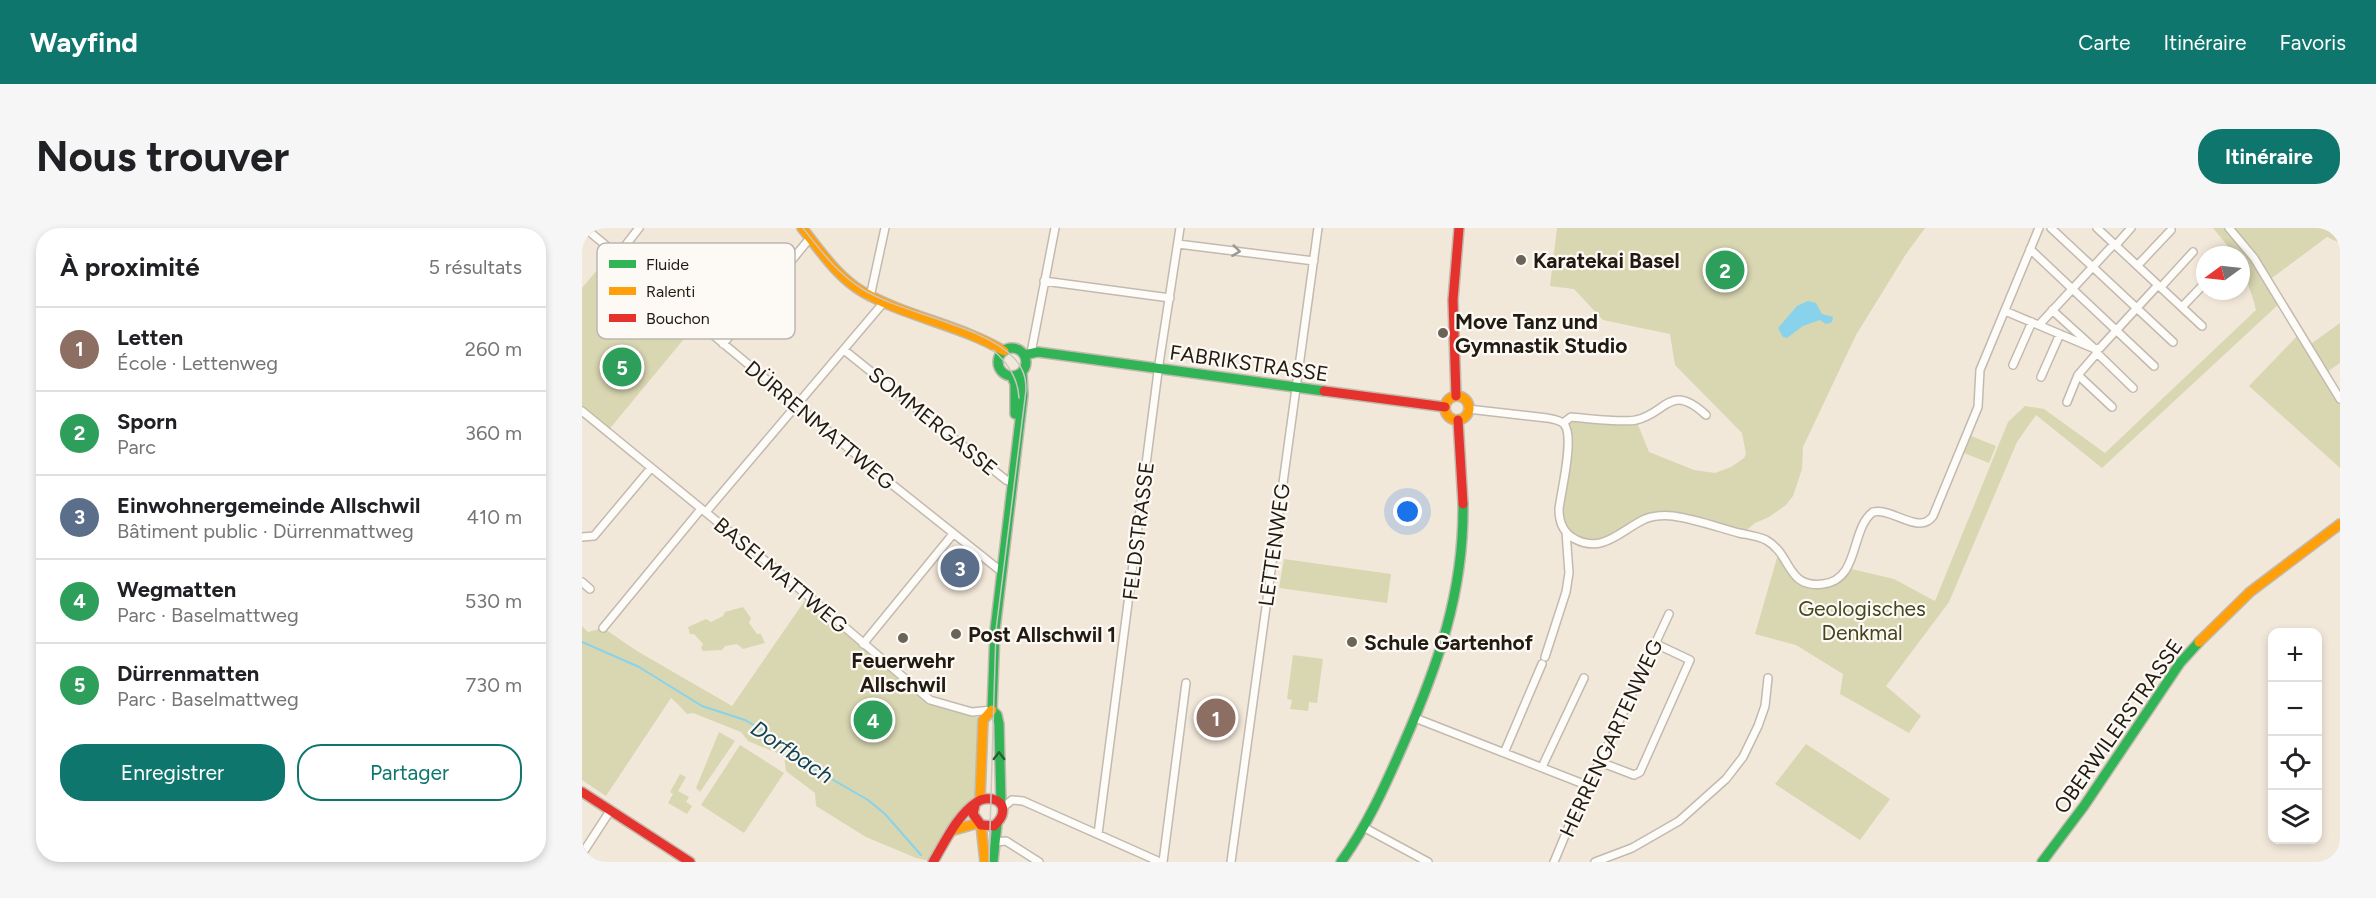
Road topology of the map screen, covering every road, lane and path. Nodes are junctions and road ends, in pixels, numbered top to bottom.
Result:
1 (585, 228) edge
2 (639, 228) edge
3 (802, 228) edge
4 (885, 228) edge
5 (1055, 228) edge
6 (1180, 228) edge
7 (1318, 228) edge
8 (1459, 228) edge
9 (2039, 228) edge
10 (2051, 228) edge
11 (2097, 228) edge
12 (2131, 228) edge
13 (2229, 228) edge
14 (2171, 230) dead end
15 (810, 238) junction
16 (603, 243) edge
17 (627, 243) edge
18 (1178, 244) junction
19 (2115, 245) junction
20 (2030, 249) junction
21 (2193, 252) dead end
22 (795, 256) edge
23 (1314, 261) junction
24 (2138, 266) junction
25 (2093, 267) junction
26 (1044, 281) junction
27 (2160, 286) junction
28 (2073, 289) junction
29 (2196, 292) edge
30 (870, 297) junction
31 (1170, 298) junction
32 (884, 302) junction
33 (2182, 307) junction
34 (2138, 308) junction
35 (2052, 310) junction
36 (2005, 311) junction
37 (2035, 323) junction
38 (2202, 326) dead end
39 (2117, 331) junction
40 (2060, 334) junction
41 (717, 339) edge
42 (727, 339) edge
43 (2173, 342) dead end
44 (723, 344) junction
45 (844, 350) junction
46 (2096, 351) junction
47 (1002, 354) junction
48 (1027, 357) junction
49 (2013, 365) dead end
50 (2154, 366) dead end
51 (1159, 369) junction
52 (1017, 375) junction
53 (2078, 375) junction
54 (2041, 377) dead end
55 (1295, 387) junction
56 (2133, 388) dead end
57 (1456, 396) junction
58 (2340, 399) edge
59 (2067, 402) dead end
60 (797, 405) junction
61 (2112, 407) dead end
62 (1445, 408) junction
63 (1468, 409) junction
64 (582, 411) edge
65 (1706, 415) dead end
66 (1458, 420) junction
67 (1563, 423) junction
68 (1014, 467) junction
69 (651, 468) junction
70 (703, 510) junction
71 (2340, 524) edge
72 (1566, 532) junction
73 (953, 534) junction
74 (582, 537) edge
75 (1002, 572) junction
76 (582, 582) edge
77 (590, 589) dead end
78 (1669, 615) dead end
79 (603, 628) dead end
80 (863, 644) junction
81 (1656, 644) junction
82 (1584, 678) dead end
83 (1768, 678) dead end
84 (1186, 683) dead end
85 (992, 710) junction
86 (1415, 718) junction
87 (1504, 753) junction
88 (1600, 762) junction
89 (1542, 768) junction
90 (1586, 785) junction
91 (582, 792) edge
92 (977, 802) junction
93 (1001, 806) junction
94 (610, 811) junction
95 (980, 824) junction
96 (997, 824) junction
97 (1365, 828) junction
98 (954, 830) junction
99 (1098, 834) junction
100 (996, 842) junction
101 (582, 854) edge
102 (690, 862) edge
103 (933, 862) edge
104 (986, 862) edge
105 (993, 862) edge
106 (1039, 862) edge
107 (1162, 862) edge
108 (1231, 862) edge
109 (1341, 862) edge
110 (1427, 862) edge
111 (1554, 862) edge
112 (1595, 862) edge
113 (2042, 862) edge

1 - 16 street, DÜRRENMATTWEG
2 - 17 street
3 - 15 street
4 - 30 street
5 - 26 street
6 - 18 street, FELDSTRASSE
7 - 23 street, LETTENWEG
8 - 57 street
9 - 20 street
10 - 25 street
11 - 19 street
12 - 19 street
13 - 58 street
14 - 24 street
15 - 22 street
15 - 30 street
18 -> 23 street
18 - 31 street, FELDSTRASSE
19 - 24 street
19 - 25 street
20 - 28 street
20 - 36 street
21 - 27 street
23 - 55 street, LETTENWEG
24 - 27 street
25 - 28 street
25 - 34 street
26 - 31 street
26 - 48 street
27 - 33 street
27 - 34 street
28 - 35 street
28 - 39 street
29 - 33 street
30 - 32 street
31 - 51 street, FELDSTRASSE
32 - 45 street
32 - 47 street
33 - 38 street
34 - 39 street
34 - 43 street
35 - 37 street
35 - 46 street
36 - 37 street
36 - 72 street
37 - 40 street
37 - 49 street
39 - 46 street
39 - 50 street
40 - 46 street
40 - 54 street
41 - 44 street, DÜRRENMATTWEG
42 - 44 street
44 - 60 street, DÜRRENMATTWEG
45 - 60 street
45 - 68 street, SOMMERGASSE
46 - 53 street
46 - 56 street
47 - 48 street
47 - 52 street
48 - 51 street, FABRIKSTRASSE
48 - 52 street
51 - 55 street, FABRIKSTRASSE
51 - 99 street, FELDSTRASSE
52 - 68 street
53 - 59 street
53 - 61 street
55 - 62 street, FABRIKSTRASSE
55 - 108 street, LETTENWEG
57 - 62 street
57 - 63 street
60 - 70 street
60 - 73 street, DÜRRENMATTWEG
62 - 66 street
63 - 66 street
63 - 67 street
64 - 69 street, BASELMATTWEG
65 - 67 street
66 - 86 street
67 - 72 street
68 - 75 street
69 - 70 street, BASELMATTWEG
69 - 74 street
70 - 79 street
70 - 80 street, BASELMATTWEG
71 - 113 street, OBERWILERSTRASSE
72 - 87 street
73 - 75 street, DÜRRENMATTWEG
73 - 80 street
75 - 85 street
76 - 77 street
78 - 81 street, HERRENGARTENWEG
80 - 85 street, BASELMATTWEG
81 - 88 street, HERRENGARTENWEG
81 - 88 street
82 - 89 street
83 - 112 street
84 - 107 street
85 - 92 street
93 -> 85 street
86 - 87 street
86 - 97 street
87 - 89 street
88 - 90 street, HERRENGARTENWEG
89 - 90 street
90 - 111 street, HERRENGARTENWEG
91 - 94 street
92 - 93 street
92 - 95 street
92 - 98 street
93 - 96 street
93 - 99 street
94 - 101 street
94 - 102 street
95 - 96 street
95 - 98 street
95 - 104 street
96 - 100 street
97 - 109 street
97 - 110 street
98 - 103 street
99 - 107 street
100 - 105 street
100 - 106 street

